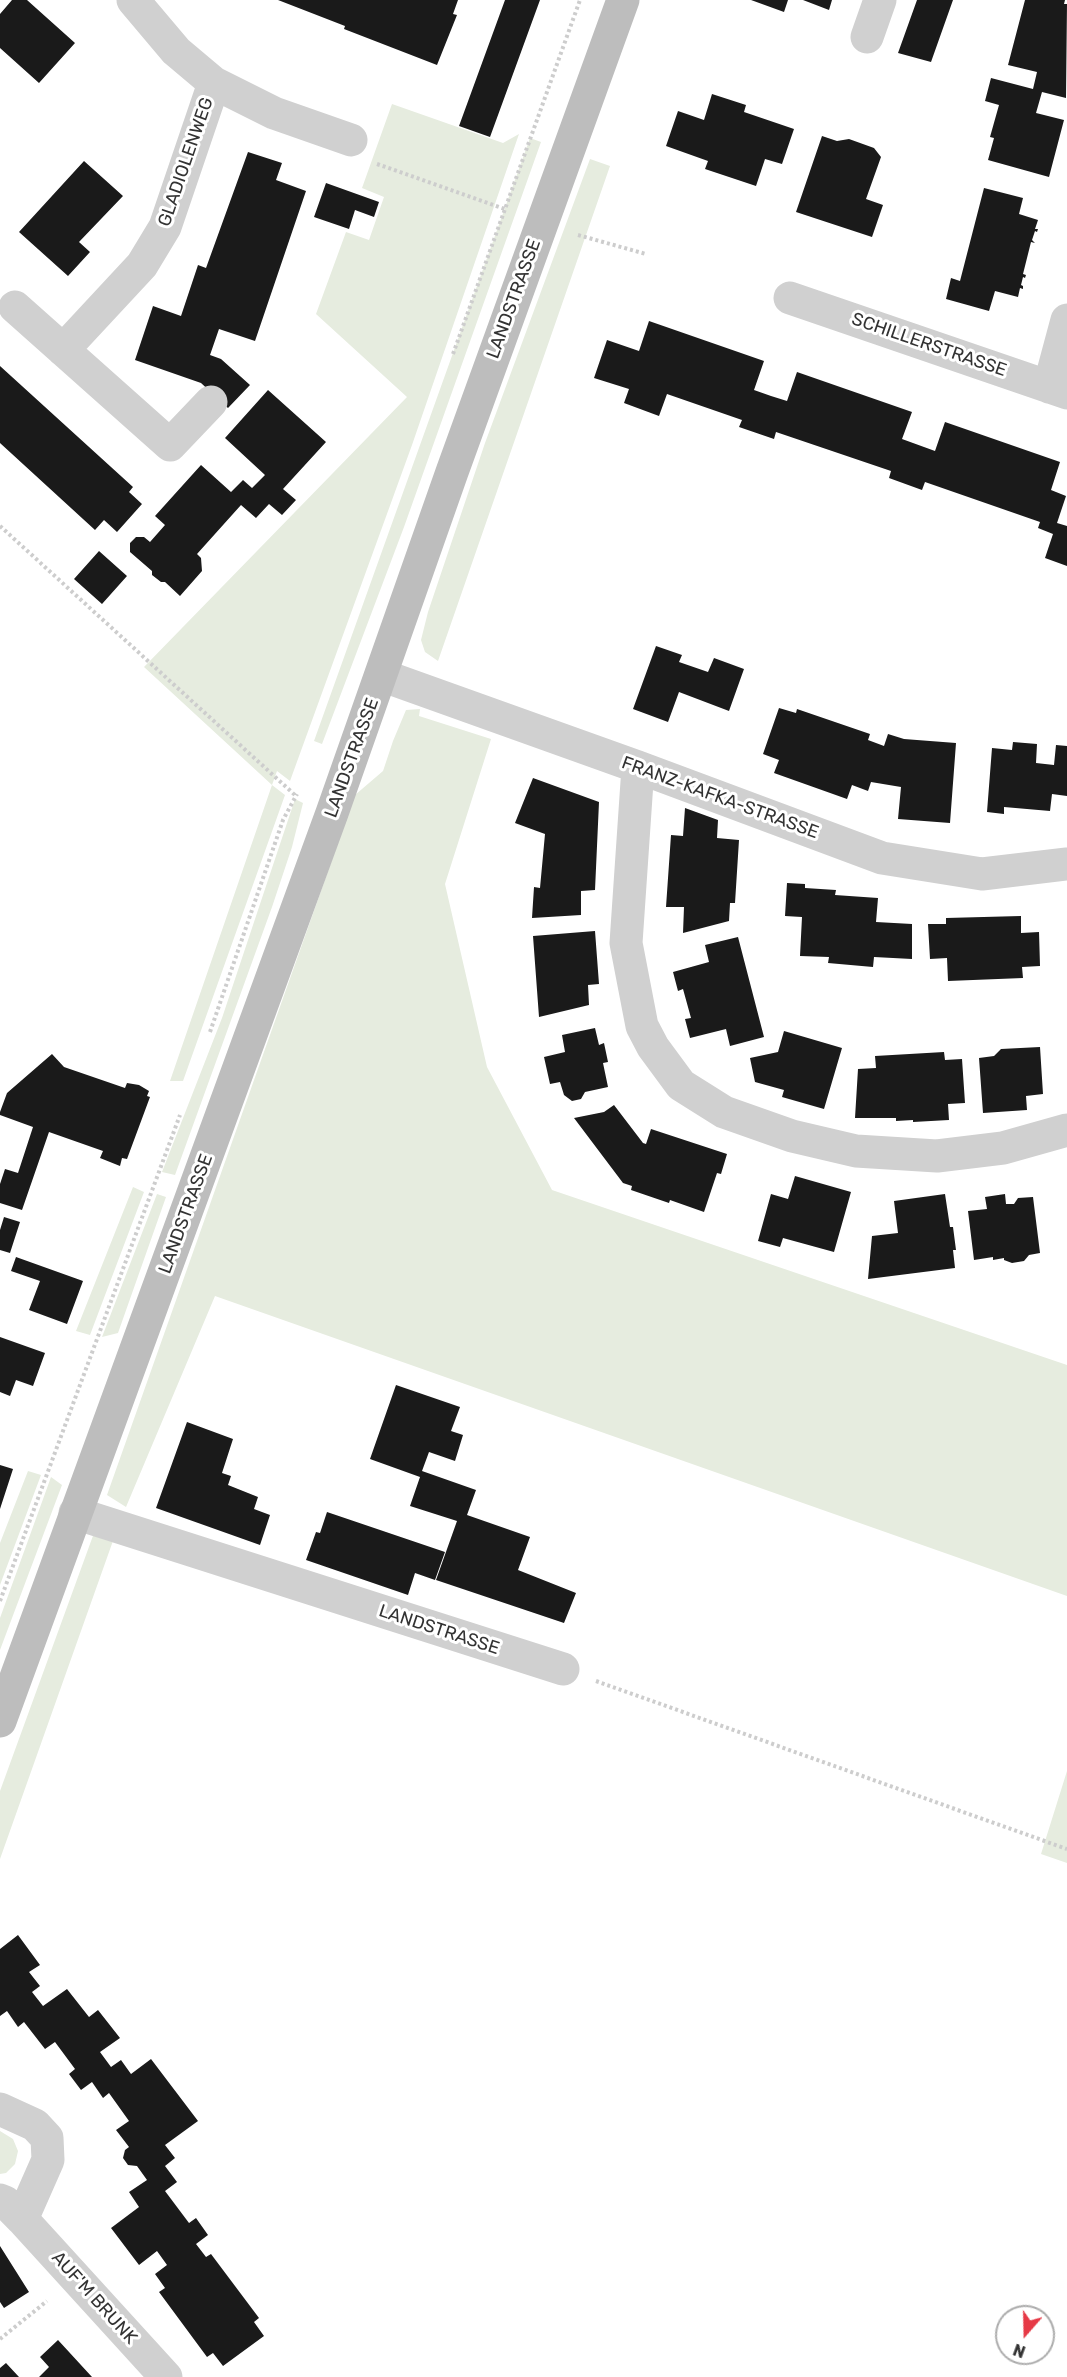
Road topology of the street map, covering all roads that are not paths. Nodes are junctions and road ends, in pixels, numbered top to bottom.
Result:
1 (133, 0) edge
2 (623, 0) edge
3 (880, 0) edge
4 (867, 36) dead end
5 (214, 83) junction
6 (351, 140) road end
7 (790, 298) dead end
8 (15, 307) dead end
9 (1067, 320) edge
10 (63, 350) junction
11 (1058, 390) edge
12 (211, 402) dead end
13 (381, 675) junction
14 (638, 767) junction
15 (1067, 864) edge
16 (1067, 1130) edge
17 (75, 1513) junction
18 (563, 1670) road end
19 (0, 1721) edge
20 (0, 2109) edge
21 (11, 2210) edge
22 (166, 2377) edge

1 - 5 street
2 - 13 street, LANDSTRASSE
3 - 4 street
5 - 6 street
5 - 10 street, GLADIOLENWEG
7 - 11 street, SCHILLERSTRASSE
8 - 10 street
9 - 11 street
10 - 12 street
13 - 14 street, FRANZ-KAFKA-STRASSE
13 - 17 street, LANDSTRASSE
14 - 15 street, FRANZ-KAFKA-STRASSE
14 - 16 street
17 - 18 street, LANDSTRASSE
17 - 19 street, LANDSTRASSE
20 - 21 street, AUF'M BRUNK
21 - 22 street, AUF'M BRUNK

